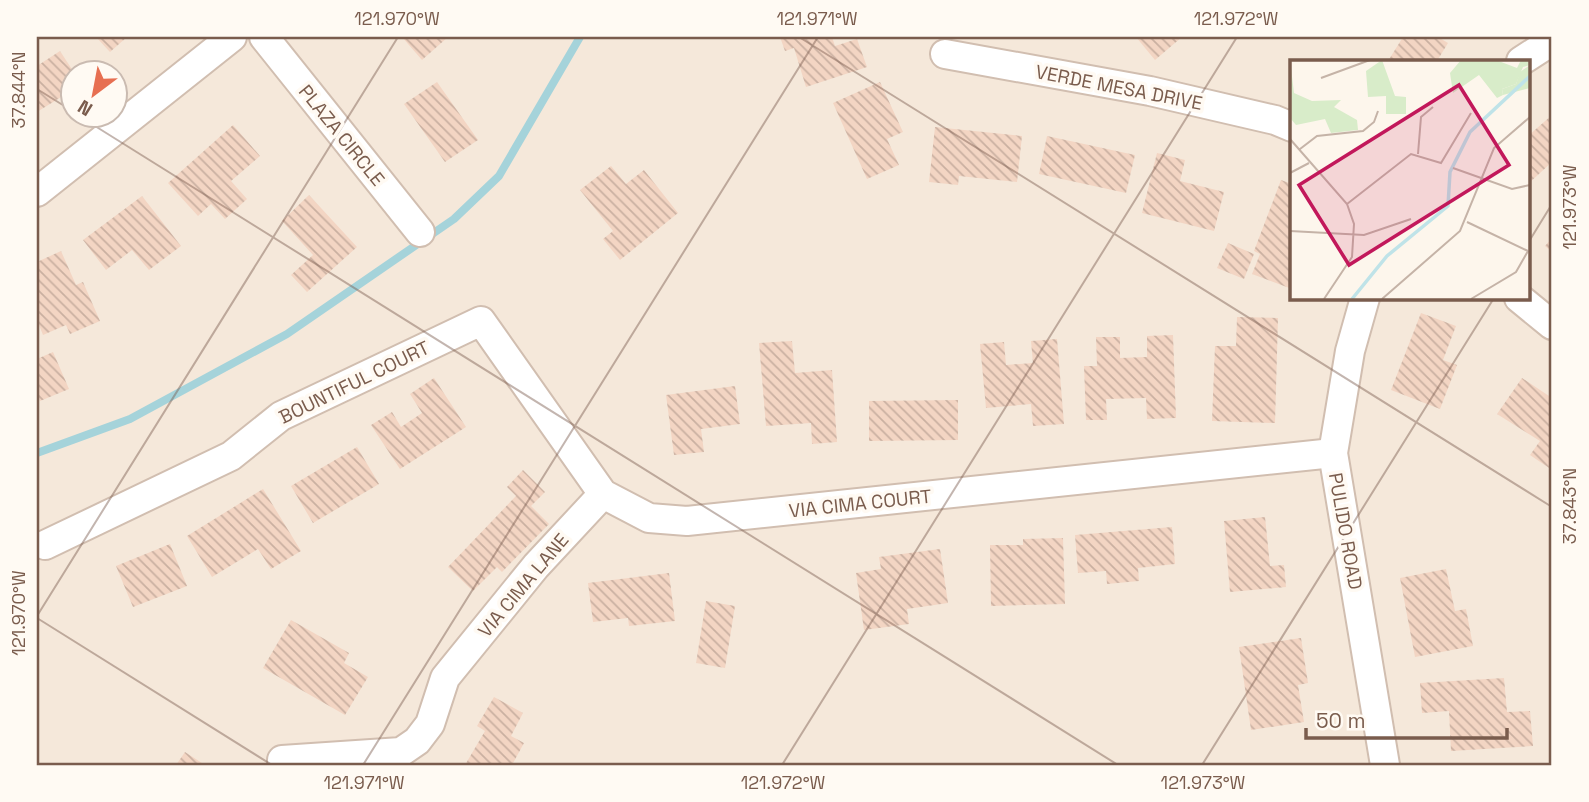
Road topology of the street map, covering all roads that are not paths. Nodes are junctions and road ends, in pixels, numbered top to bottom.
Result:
1 (232, 37) edge
2 (264, 37) edge
3 (1552, 41) edge
4 (945, 54) dead end
5 (1523, 60) edge
6 (1290, 126) edge
7 (37, 192) edge
8 (420, 232) dead end
9 (1365, 299) edge
10 (1519, 299) edge
11 (481, 321) joint
12 (1552, 325) edge
13 (1333, 453) junction
14 (603, 494) junction
15 (45, 545) dead end
16 (282, 760) dead end
17 (1385, 765) edge

1 - 7 street
2 - 8 street, PLAZA CIRCLE
3 - 5 street
4 - 6 street, VERDE MESA DRIVE
9 - 13 street, PULIDO ROAD
10 - 12 street
11 - 14 street, VIA CIMA COURT
11 - 15 street, BOUNTIFUL COURT
13 - 14 street, VIA CIMA COURT
13 - 17 street, PULIDO ROAD
14 - 16 street, VIA CIMA LANE

